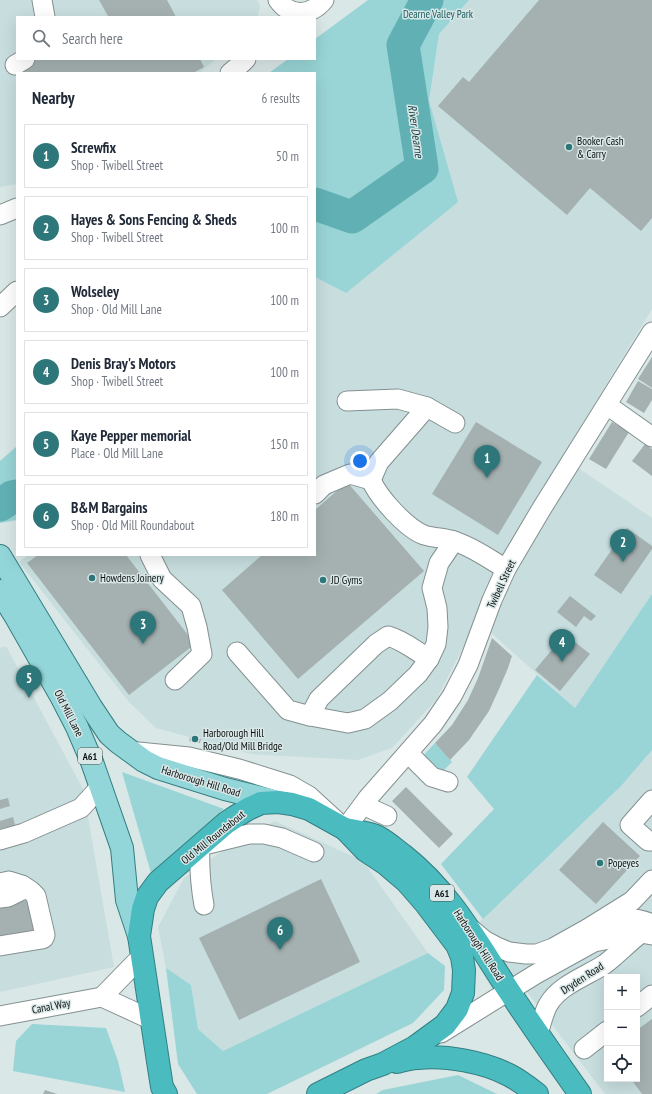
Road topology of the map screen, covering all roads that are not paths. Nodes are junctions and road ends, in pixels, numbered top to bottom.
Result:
1 (42, 0) edge
2 (324, 0) edge
3 (276, 6) edge
4 (301, 14) edge
5 (45, 16) edge
6 (16, 204) edge
7 (0, 206) edge
8 (16, 208) edge
9 (0, 215) edge
10 (16, 292) edge
11 (0, 307) edge
12 (652, 332) edge
13 (347, 401) dead end
14 (607, 406) junction
15 (427, 407) junction
16 (455, 423) dead end
17 (652, 437) edge
18 (371, 480) junction
19 (316, 493) edge
20 (454, 542) junction
21 (0, 556) edge
22 (150, 556) edge
23 (506, 569) junction
24 (0, 591) edge
25 (237, 652) dead end
26 (429, 659) junction
27 (175, 680) dead end
28 (310, 716) junction
29 (123, 746) junction
30 (408, 753) junction
31 (448, 782) dead end
32 (101, 786) junction
33 (652, 800) edge
34 (278, 802) junction
35 (363, 804) junction
36 (387, 816) dead end
37 (346, 829) junction
38 (0, 840) edge
39 (652, 841) edge
40 (200, 846) junction
41 (314, 852) dead end
42 (652, 880) edge
43 (0, 883) edge
44 (26, 888) junction
45 (0, 898) edge
46 (204, 904) dead end
47 (465, 922) junction
48 (587, 929) junction
49 (649, 929) edge
50 (0, 946) edge
51 (140, 946) junction
52 (509, 991) junction
53 (652, 995) edge
54 (102, 997) junction
55 (640, 1005) edge
56 (0, 1016) edge
57 (152, 1020) junction
58 (604, 1033) edge
59 (538, 1034) junction
60 (415, 1047) junction
61 (584, 1049) dead end
62 (383, 1064) junction
63 (159, 1068) junction
64 (154, 1094) edge
65 (166, 1094) edge
66 (318, 1094) edge
67 (537, 1094) edge
68 (580, 1094) edge

1 - 5 street
2 - 4 street
3 - 4 street
6 - 7 street
8 - 9 street
10 - 11 street
12 - 14 street, Twibell Street
13 - 15 street
14 - 17 street
14 - 23 street, Twibell Street
15 - 16 street
15 - 18 street
18 - 19 street
18 - 20 street
20 - 23 street
20 - 26 street
21 - 29 main road, Old Mill Lane / A61
22 - 27 street
23 - 30 street, Twibell Street
24 - 32 main road, Old Mill Lane / A61
25 - 28 street
26 - 28 street
26 - 28 street
29 - 34 main road, Harborough Hill Road / A61
29 - 37 street, Harborough Hill Road
30 - 31 street
30 - 35 street, Twibell Street
32 - 38 street
32 - 51 main road, Old Mill Lane / A61
33 - 39 street
34 - 37 highway, Old Mill Roundabout
34 - 40 highway, Old Mill Roundabout
35 - 36 street
35 - 37 street, Twibell Street
37 - 47 highway, Harborough Hill Road / A61
37 - 60 highway, Old Mill Roundabout
40 - 41 street
40 - 46 street
40 - 51 highway, Old Mill Roundabout
42 - 48 street
43 - 44 street
44 - 45 street
44 - 50 street
47 - 48 street
47 - 52 highway, Harborough Hill Road / A61
48 - 49 street
49 - 52 street
49 - 59 street, Dryden Road
51 - 54 street
51 - 57 highway, Old Mill Roundabout
52 - 59 highway, Harborough Hill Road / A61
52 - 60 street, Old Mill Roundabout
53 - 55 street
54 - 56 street, Canal Way
54 - 57 street
57 - 63 highway, Old Mill Roundabout
58 - 61 street
59 - 68 highway, Harborough Hill Road / A61
60 - 62 highway, Old Mill Roundabout
62 - 66 highway, Old Mill Roundabout
62 - 67 highway
63 - 64 highway
63 - 65 highway, Old Mill Roundabout

